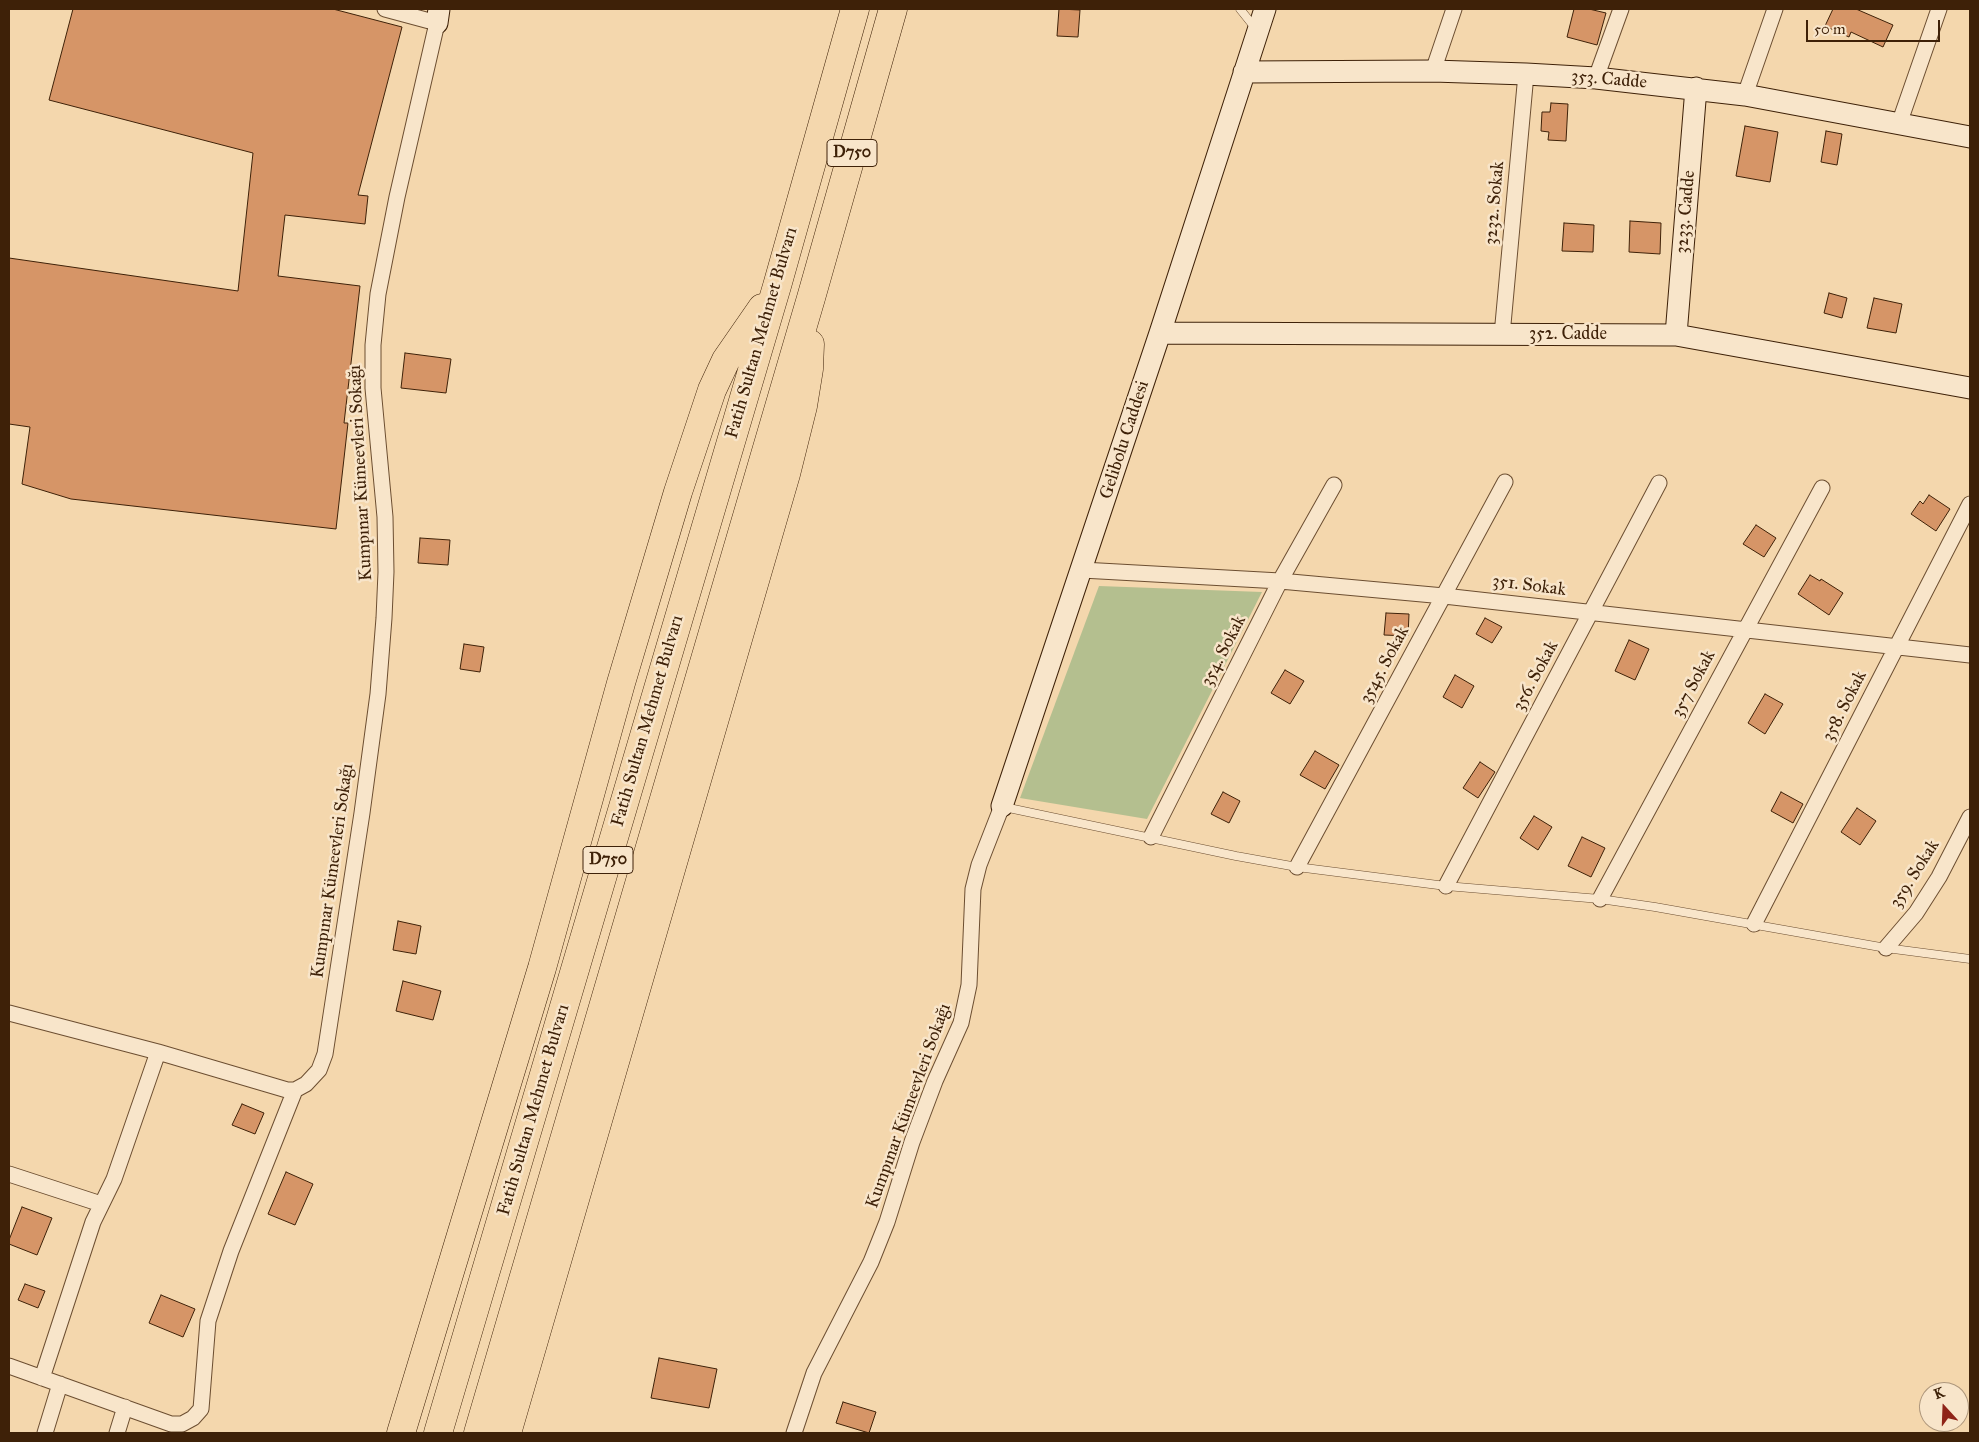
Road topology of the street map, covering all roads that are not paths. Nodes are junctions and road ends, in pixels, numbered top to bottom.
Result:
1 (385, 9) edge
2 (855, 9) edge
3 (893, 9) edge
4 (907, 9) edge
5 (1240, 9) edge
6 (1265, 9) edge
7 (1454, 9) edge
8 (1620, 9) edge
9 (1775, 9) edge
10 (1939, 9) edge
11 (438, 16) edge
12 (1257, 32) junction
13 (884, 40) junction
14 (1433, 71) junction
15 (1244, 72) junction
16 (1526, 74) junction
17 (1596, 78) junction
18 (1696, 88) junction
19 (1745, 95) junction
20 (1899, 124) junction
21 (1970, 137) edge
22 (777, 286) junction
23 (811, 298) junction
24 (1160, 332) junction
25 (1502, 335) junction
26 (1676, 335) junction
27 (1970, 388) edge
28 (1505, 482) dead end
29 (1659, 483) dead end
30 (1334, 484) dead end
31 (1822, 488) dead end
32 (1970, 504) edge
33 (1082, 570) junction
34 (1280, 581) junction
35 (1444, 596) junction
36 (1591, 612) junction
37 (1745, 629) junction
38 (1897, 646) junction
39 (1970, 655) edge
40 (1002, 806) junction
41 (1970, 817) edge
42 (1151, 837) junction
43 (1297, 866) junction
44 (1446, 886) junction
45 (1600, 899) junction
46 (1754, 924) junction
47 (1886, 948) junction
48 (1970, 959) edge
49 (9, 1013) edge
50 (158, 1052) junction
51 (295, 1090) junction
52 (9, 1174) edge
53 (101, 1204) junction
54 (9, 1366) edge
55 (42, 1378) junction
56 (60, 1384) junction
57 (124, 1407) junction
58 (45, 1433) edge
59 (117, 1433) edge
60 (401, 1433) edge
61 (438, 1433) edge
62 (478, 1433) edge
63 (507, 1433) edge
64 (794, 1433) edge

1 - 11 street
2 - 22 highway, Fatih Sultan Mehmet Bulvarı / D750
3 - 13 highway, Fatih Sultan Mehmet Bulvarı / D750
4 - 13 street
5 - 12 lane
6 - 12 street, Gelibolu Caddesi
7 - 14 street
8 - 17 street
9 - 19 street
10 - 20 street
11 - 51 street, Kumpınar Kümeevleri Sokağı
12 - 15 street, Gelibolu Caddesi
13 - 23 highway, Fatih Sultan Mehmet Bulvarı / D750
14 - 15 street, 353. Cadde
14 - 16 street, 353. Cadde
15 - 24 street, Gelibolu Caddesi
16 - 17 street, 353. Cadde
16 - 25 street, 3232. Sokak
17 - 18 street, 353. Cadde
18 - 19 street, 353. Cadde
18 - 26 street, 3233. Cadde
19 - 20 street, 353. Cadde
20 - 21 street, 353. Cadde
22 - 60 highway
22 - 61 highway, Fatih Sultan Mehmet Bulvarı / D750
23 - 62 highway, Fatih Sultan Mehmet Bulvarı / D750
23 - 63 highway
24 - 25 street, 352. Cadde
24 - 33 street, Gelibolu Caddesi
25 - 26 street, 352. Cadde
26 - 27 street, 352. Cadde
28 - 35 street, 3545. Sokak
29 - 36 street, 356. Sokak
30 - 34 street, 354. Sokak
31 - 37 street, 357 Sokak
32 - 38 street, 358. Sokak
33 - 34 street, 351. Sokak
33 - 40 street, Gelibolu Caddesi
34 - 35 street, 351. Sokak
34 - 42 street, 354. Sokak
35 - 36 street, 351. Sokak
35 - 43 street, 3545. Sokak
36 - 37 street, 351. Sokak
36 - 44 street, 356. Sokak
37 - 38 street, 351. Sokak
37 - 45 street, 357 Sokak
38 - 39 street, 351. Sokak
38 - 46 street, 358. Sokak
40 - 42 lane
40 - 64 street, Kumpınar Kümeevleri Sokağı
41 - 47 street, 359. Sokak
42 - 43 lane
43 - 44 lane
44 - 45 lane
45 - 46 lane
46 - 47 lane
47 - 48 lane
49 - 50 street
50 - 51 street
50 - 53 street
51 - 57 street
52 - 53 street
53 - 55 street
54 - 55 street
55 - 56 street
56 - 57 street
56 - 58 street
57 - 59 street

